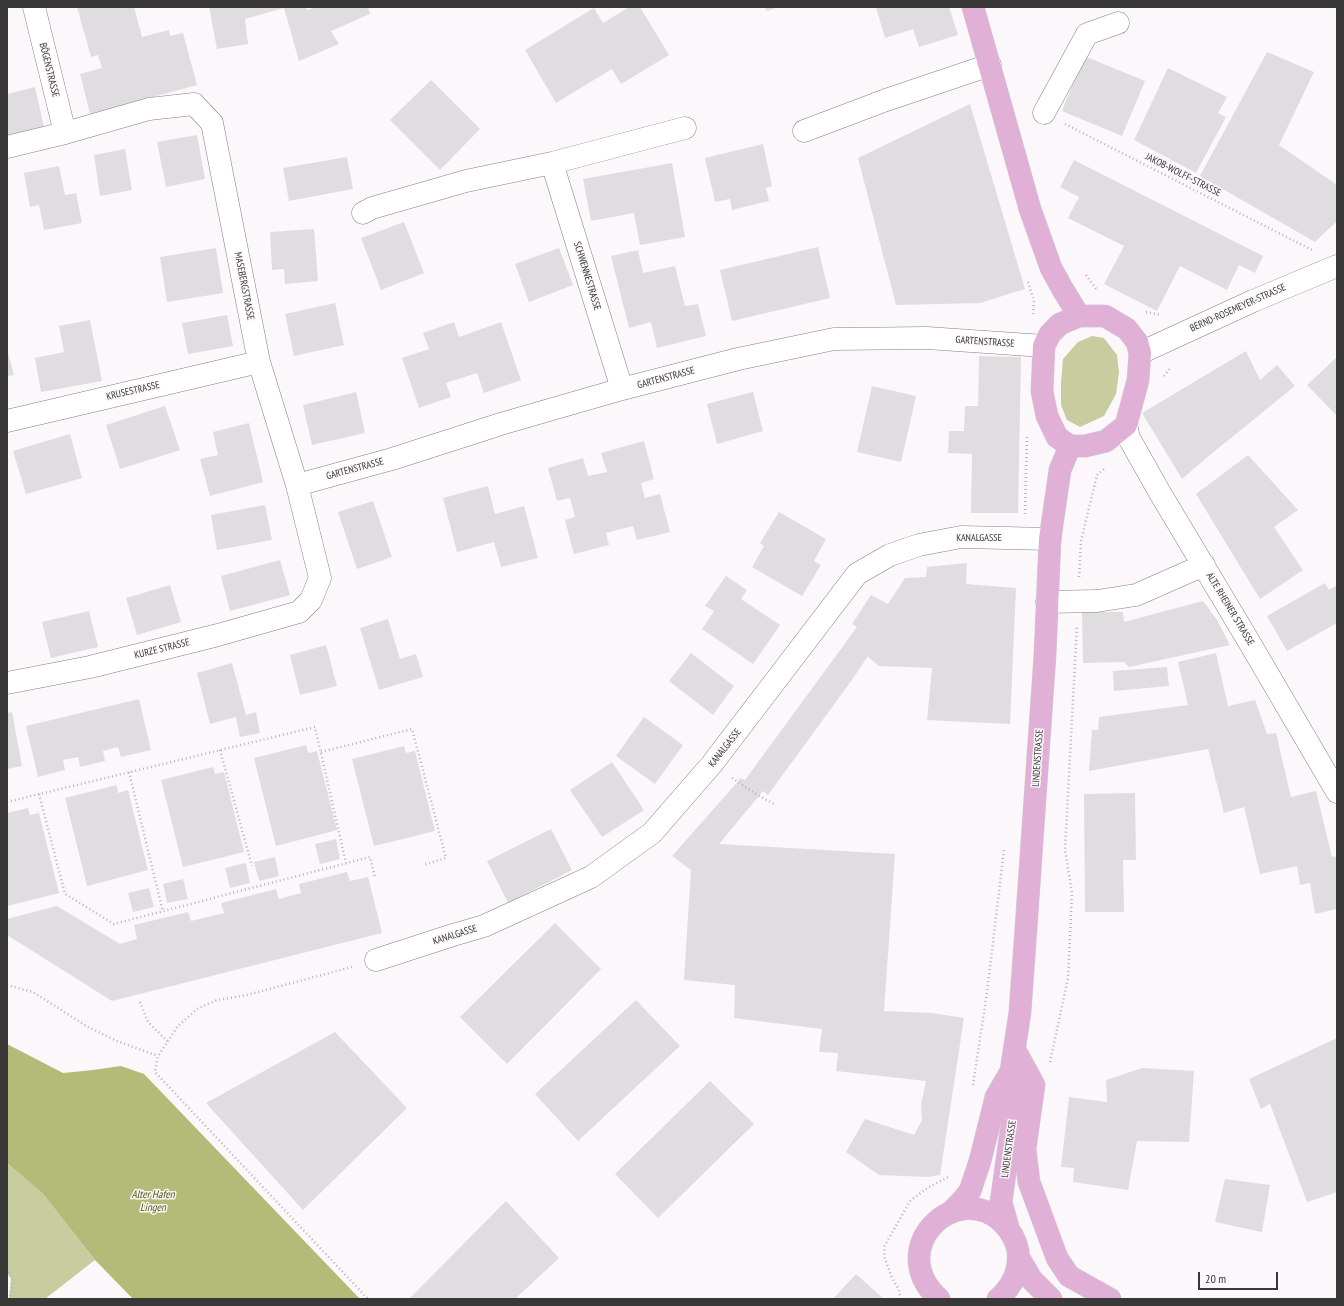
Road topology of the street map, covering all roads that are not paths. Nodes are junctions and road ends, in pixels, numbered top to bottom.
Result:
1 (34, 7) edge
2 (974, 7) edge
3 (1118, 23) dead end
4 (990, 65) junction
5 (1044, 113) road end
6 (685, 128) dead end
7 (804, 131) dead end
8 (64, 133) junction
9 (7, 147) edge
10 (552, 163) junction
11 (363, 213) dead end
12 (1332, 272) edge
13 (1079, 316) junction
14 (1037, 346) junction
15 (1140, 353) junction
16 (258, 362) junction
17 (622, 389) junction
18 (7, 421) edge
19 (1127, 431) junction
20 (1070, 446) junction
21 (297, 484) junction
22 (1050, 539) junction
23 (1204, 565) junction
24 (311, 600) joint
25 (1047, 602) junction
26 (7, 683) edge
27 (1337, 792) edge
28 (376, 960) road end
29 (1013, 1061) junction
30 (950, 1212) junction
31 (1008, 1227) junction
32 (1019, 1258) junction
33 (921, 1289) edge
34 (939, 1299) edge
35 (998, 1299) edge
36 (1051, 1299) edge
37 (1110, 1299) edge

1 - 8 street, BÖGENSTRASSE
2 - 4 main road
3 - 5 street
4 - 7 street
4 - 13 main road
6 - 10 street
8 - 9 street
8 - 16 street, MASEBERGSTRASSE
10 - 11 street
10 - 17 street, SCHWENNESTRASSE
12 - 15 street, BERND-ROSEMEYER-STRASSE
13 - 14 main road
13 - 15 main road
14 - 17 street, GARTENSTRASSE
14 - 20 main road
15 - 19 main road
16 - 18 street, KRUSESTRASSE
16 - 21 street, MASEBERGSTRASSE
17 - 21 street, GARTENSTRASSE
19 - 20 main road
19 - 23 street, ALTE RHEINER STRASSE
20 - 22 main road, LINDENSTRASSE
21 - 24 street, MASEBERGSTRASSE
22 - 25 main road, LINDENSTRASSE
22 - 28 street, KANALGASSE
23 - 25 street
23 - 27 street, ALTE RHEINER STRASSE
24 - 26 street, KURZE STRASSE
25 - 29 main road, LINDENSTRASSE
29 - 30 main road, LINDENSTRASSE
29 - 31 main road, LINDENSTRASSE
29 - 37 main road
30 - 31 main road
30 - 33 main road, LINDENSTRASSE
31 - 32 main road, LINDENSTRASSE
32 - 35 main road
32 - 36 main road
33 - 34 main road

